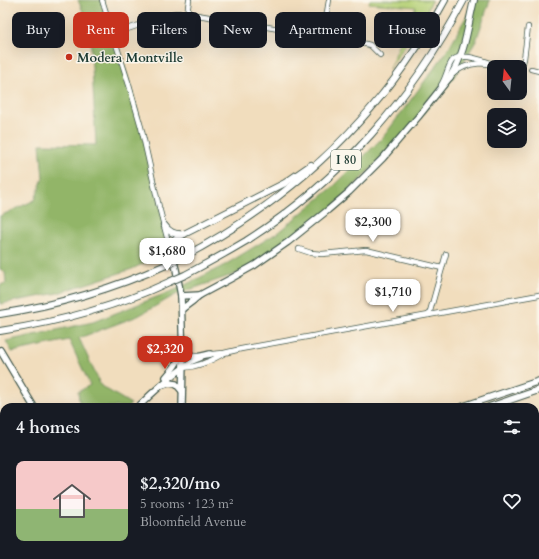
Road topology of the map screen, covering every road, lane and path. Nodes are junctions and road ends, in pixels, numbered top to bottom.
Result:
1 (102, 0) edge
2 (189, 0) edge
3 (329, 0) edge
4 (445, 0) edge
5 (464, 0) edge
6 (474, 0) edge
7 (106, 12) edge
8 (187, 12) edge
9 (327, 12) edge
10 (201, 16) edge
11 (528, 27) dead end
12 (275, 29) edge
13 (366, 44) edge
14 (117, 48) edge
15 (380, 55) dead end
16 (461, 56) junction
17 (524, 60) edge
18 (487, 62) edge
19 (487, 63) edge
20 (531, 69) dead end
21 (539, 71) edge
22 (450, 77) junction
23 (437, 93) junction
24 (339, 144) junction
25 (164, 224) junction
26 (184, 234) junction
27 (170, 245) junction
28 (299, 249) dead end
29 (446, 254) dead end
30 (442, 268) junction
31 (200, 295) junction
32 (539, 295) edge
33 (181, 296) junction
34 (182, 309) junction
35 (0, 314) edge
36 (429, 315) junction
37 (0, 332) edge
38 (183, 344) junction
39 (1, 352) edge
40 (224, 353) junction
41 (210, 354) junction
42 (183, 368) junction
43 (539, 381) edge
44 (158, 387) junction
45 (539, 390) edge
46 (182, 391) junction
47 (32, 403) edge
48 (142, 403) edge
49 (182, 403) edge
50 (473, 403) edge
51 (501, 403) edge

1 - 7 street
2 - 8 street
3 - 9 street
4 - 24 highway, I 80
5 - 37 highway, I 80, bridge
6 - 16 highway
10 - 12 street
11 - 17 street
13 - 15 street
14 - 25 street
16 - 18 street
16 - 22 highway
16 - 23 street
19 - 22 street
20 - 21 street
22 - 23 main road
23 - 31 main road
24 - 26 highway
24 - 35 highway, I 80, bridge
25 - 26 highway
25 - 27 street
26 - 27 highway
27 - 33 main road
28 - 30 street
29 - 30 street
30 - 36 street
31 - 33 main road
31 - 34 main road
32 - 36 street
33 - 34 main road
34 - 38 main road
36 - 40 street
38 - 41 main road
38 - 42 main road
38 - 44 main road
39 - 47 main road
40 - 41 street
40 - 42 street
41 - 42 street
42 - 44 main road
42 - 46 main road
43 - 50 highway
44 - 46 main road
44 - 48 main road
45 - 51 highway
46 - 49 main road

